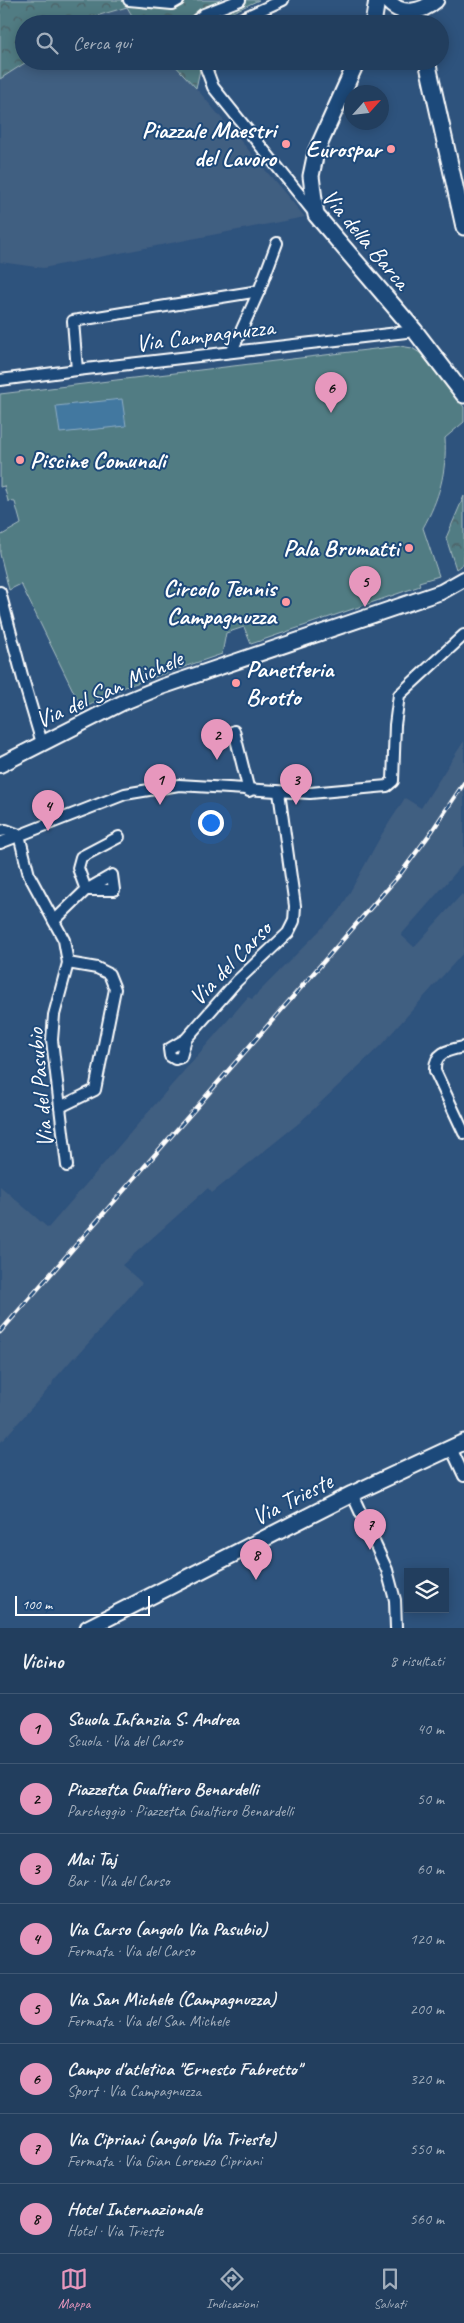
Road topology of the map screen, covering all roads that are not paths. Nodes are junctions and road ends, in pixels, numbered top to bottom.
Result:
1 (129, 0) edge
2 (179, 0) edge
3 (240, 0) edge
4 (283, 0) edge
5 (377, 0) edge
6 (387, 0) edge
7 (432, 4) edge
8 (203, 15) edge
9 (250, 15) edge
10 (374, 15) edge
11 (206, 70) edge
12 (353, 70) edge
13 (429, 70) edge
14 (316, 215) junction
15 (464, 227) edge
16 (277, 242) dead end
17 (260, 291) junction
18 (415, 331) junction
19 (232, 351) junction
20 (77, 370) junction
21 (0, 380) edge
22 (464, 395) edge
23 (464, 579) edge
24 (0, 592) edge
25 (464, 635) edge
26 (234, 731) dead end
27 (42, 743) junction
28 (0, 765) edge
29 (247, 791) junction
30 (279, 792) junction
31 (0, 831) edge
32 (19, 835) junction
33 (119, 837) dead end
34 (0, 843) edge
35 (54, 921) junction
36 (68, 963) junction
37 (186, 1039) dead end
38 (464, 1047) edge
39 (60, 1107) junction
40 (464, 1133) edge
41 (67, 1166) dead end
42 (457, 1445) edge
43 (464, 1476) edge
44 (352, 1494) junction
45 (88, 1628) edge
46 (396, 1628) edge

1 - 2 street
3 - 8 street
4 - 9 street
5 - 10 main road
6 - 7 main road
11 - 14 street, Via della Barca
12 - 14 main road
13 - 15 main road
14 - 18 main road, Via della Barca
16 - 17 street
17 - 19 street
17 - 20 street
18 - 19 street, Via Campagnuzza
18 - 22 main road, Via della Barca
19 - 20 street, Via Campagnuzza
20 - 21 street, Via Campagnuzza
23 - 27 main road, Via del San Michele
24 - 27 street
25 - 30 street
26 - 29 street
27 - 28 main road, Via del San Michele
29 - 30 street
29 - 32 street
30 - 37 street, Via del Carso
31 - 32 street
32 - 34 street
32 - 35 street, Via del Pasubio
33 - 35 street
35 - 36 street, Via del Pasubio
36 - 39 street, Via del Pasubio
36 - 39 street
38 - 40 street
39 - 41 street, Via del Pasubio
42 - 43 street
42 - 44 main road, Via Trieste
44 - 45 main road, Via Trieste
44 - 46 street

